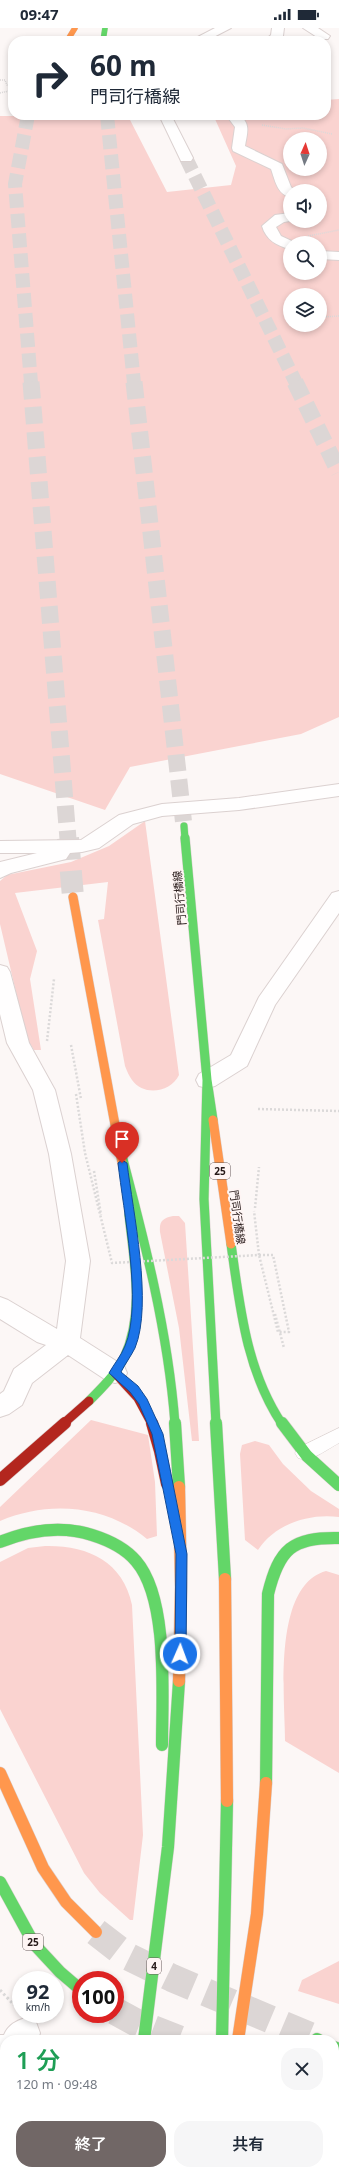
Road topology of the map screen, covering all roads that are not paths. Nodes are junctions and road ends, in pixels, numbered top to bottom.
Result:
1 (225, 28) edge
2 (309, 28) edge
3 (207, 36) edge
4 (324, 36) dead end
5 (167, 120) edge
6 (236, 120) edge
7 (186, 158) tunnel mouth
8 (283, 184) edge
9 (283, 218) edge
10 (283, 242) edge
11 (327, 255) edge
12 (339, 256) edge
13 (339, 790) edge
14 (184, 826) tunnel mouth
15 (63, 846) junction
16 (0, 847) edge
17 (0, 871) edge
18 (73, 897) tunnel mouth
19 (339, 898) edge
20 (0, 972) edge
21 (208, 1080) junction
22 (120, 1148) junction
23 (0, 1307) edge
24 (66, 1342) junction
25 (114, 1373) junction
26 (0, 1407) edge
27 (339, 1435) edge
28 (304, 1453) junction
29 (0, 1480) edge
30 (339, 1485) edge
31 (339, 1538) edge
32 (0, 1542) edge
33 (181, 1554) junction
34 (162, 1757) dead end
35 (0, 1774) edge
36 (162, 1781) dead end
37 (0, 1882) edge
38 (163, 1892) junction
39 (96, 1932) tunnel mouth
40 (72, 1982) edge
41 (145, 2035) edge
42 (222, 2035) edge
43 (239, 2035) edge

1 - 3 street
2 - 4 street
5 - 7 street
6 - 8 street
9 - 10 street
11 - 12 street
13 - 15 street
14 - 21 main road, 門司行橋線 / 25
15 - 16 street
15 - 17 street
18 - 22 main road
19 - 21 street
20 - 24 street
21 - 28 main road, 門司行橋線 / 25
21 - 42 main road
22 - 25 main road
22 - 33 main road
23 - 24 street
24 - 25 street
24 - 26 street
25 - 29 main road
25 - 33 main road
27 - 28 lane
28 - 30 main road, 門司行橋線 / 25
31 - 43 main road
32 - 34 main road
33 - 38 main road
35 - 39 main road
36 - 38 main road
37 - 40 main road, 25
38 - 41 main road, 4

